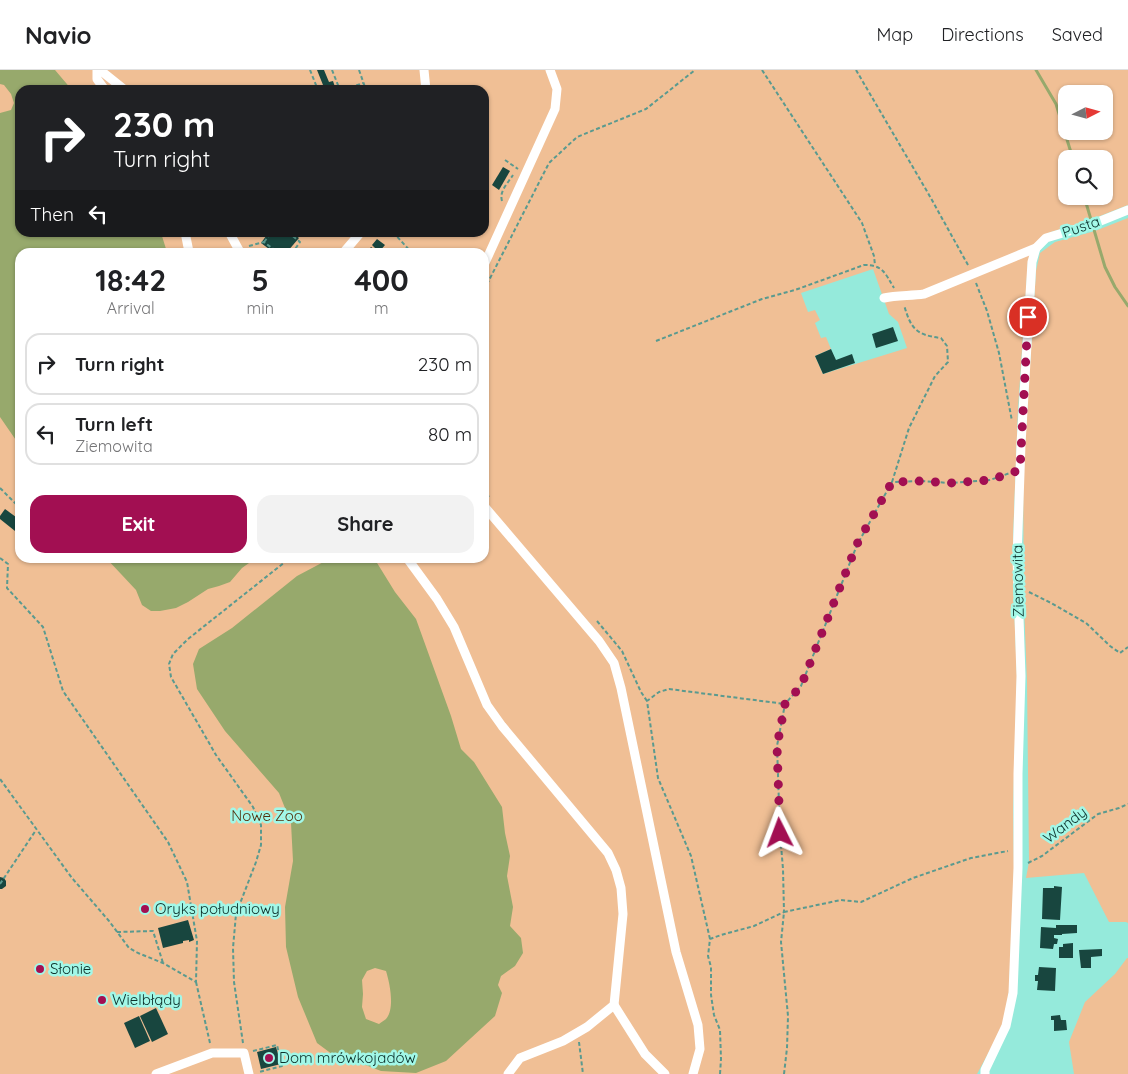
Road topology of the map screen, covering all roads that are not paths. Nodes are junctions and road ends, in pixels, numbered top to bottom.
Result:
1 (99, 70) edge
2 (424, 70) edge
3 (550, 70) edge
4 (101, 85) edge
5 (118, 85) edge
6 (426, 85) edge
7 (1128, 210) edge
8 (358, 237) edge
9 (348, 248) edge
10 (1036, 248) junction
11 (489, 254) edge
12 (884, 298) dead end
13 (489, 512) edge
14 (411, 563) edge
15 (614, 1005) junction
16 (253, 1073) edge
17 (691, 1073) edge
18 (983, 1073) edge
19 (156, 1074) edge
20 (508, 1074) edge
21 (665, 1074) edge

1 - 4 street
1 - 5 street
2 - 6 street
3 - 11 street
7 - 10 street, Pusta
8 - 9 street
10 - 12 street
10 - 18 street, Ziemowita
13 - 17 street
14 - 15 street
15 - 20 street
15 - 21 street
16 - 19 street

